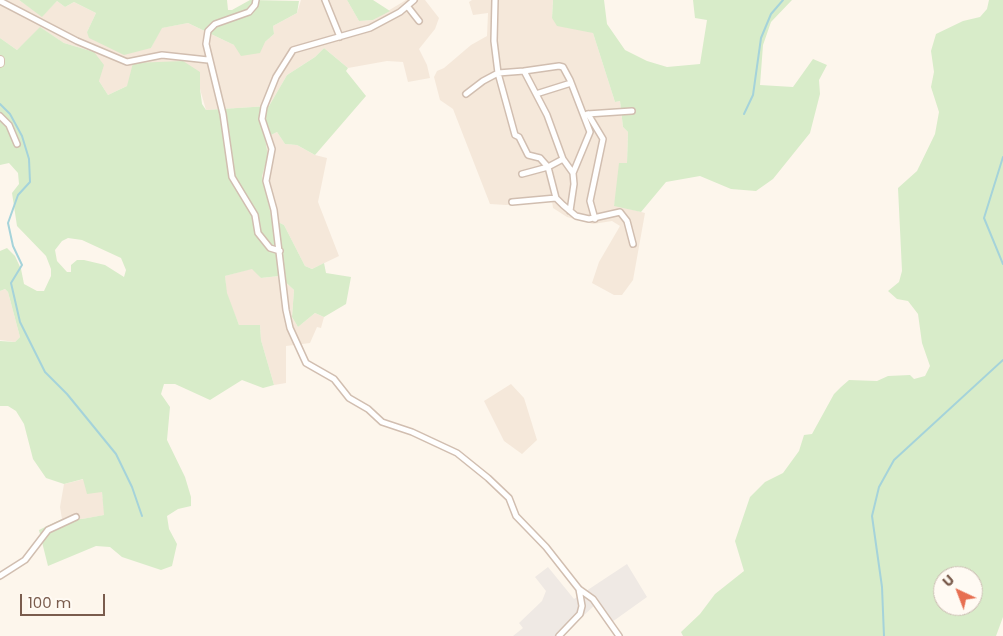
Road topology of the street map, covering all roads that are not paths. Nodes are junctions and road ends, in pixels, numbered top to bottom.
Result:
1 (256, 0) edge
2 (325, 0) edge
3 (414, 0) edge
4 (495, 0) edge
5 (0, 1) edge
6 (408, 7) junction
7 (419, 22) dead end
8 (340, 37) junction
9 (208, 60) junction
10 (524, 71) junction
11 (498, 73) junction
12 (571, 83) junction
13 (466, 94) dead end
14 (536, 94) junction
15 (632, 111) dead end
16 (586, 114) junction
17 (0, 116) edge
18 (17, 144) dead end
19 (563, 159) junction
20 (548, 167) junction
21 (572, 173) junction
22 (522, 174) dead end
23 (556, 198) junction
24 (512, 202) dead end
25 (570, 211) junction
26 (595, 219) junction
27 (633, 244) dead end
28 (280, 251) junction
29 (76, 517) dead end
30 (0, 576) edge
31 (579, 589) junction
32 (559, 636) edge
33 (619, 636) edge

1 - 9 street
2 - 8 street
3 - 6 street
4 - 11 street
5 - 9 street
6 - 7 street
6 - 8 street
8 - 28 street
9 - 28 street
10 - 11 street
10 - 12 street
10 - 14 street
11 - 13 street
11 - 20 street
12 - 14 street
12 - 16 street
14 - 19 street
15 - 16 street
16 - 21 street
16 - 26 street
17 - 18 street
19 - 20 street
19 - 21 street
20 - 22 street
20 - 23 street
21 - 25 street
23 - 24 street
23 - 25 street
25 - 26 street
26 - 27 street
28 - 31 street
29 - 30 street
31 - 32 street
31 - 33 street

